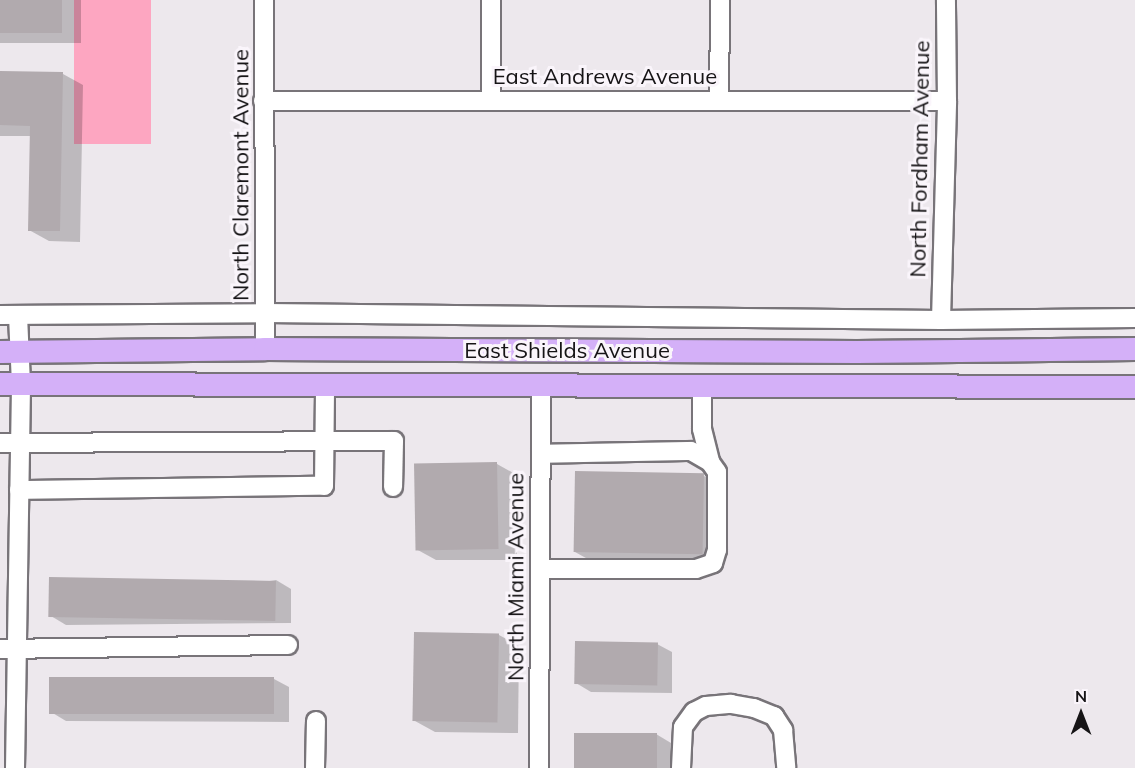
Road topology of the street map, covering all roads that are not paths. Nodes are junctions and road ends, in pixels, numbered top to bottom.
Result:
1 (264, 0) edge
2 (491, 0) edge
3 (720, 0) edge
4 (946, 0) edge
5 (264, 100) junction
6 (491, 100) junction
7 (719, 100) junction
8 (947, 100) junction
9 (266, 313) junction
10 (9, 315) edge
11 (1135, 318) edge
12 (941, 320) junction
13 (265, 349) junction
14 (1135, 349) edge
15 (10, 352) edge
16 (10, 384) edge
17 (325, 385) junction
18 (541, 385) junction
19 (702, 386) junction
20 (1135, 387) edge
21 (324, 441) junction
22 (0, 443) edge
23 (20, 443) junction
24 (541, 454) junction
25 (710, 462) junction
26 (393, 487) dead end
27 (19, 489) junction
28 (540, 569) junction
29 (9, 591) edge
30 (288, 645) dead end
31 (8, 649) edge
32 (316, 721) dead end
33 (10, 764) edge
34 (315, 768) edge
35 (539, 768) edge
36 (681, 768) edge
37 (786, 768) edge

1 - 5 street, North Claremont Avenue
2 - 6 street
3 - 7 street
4 - 8 street, North Fordham Avenue
5 - 6 street, East Andrews Avenue
5 - 9 street, North Claremont Avenue
6 - 7 street, East Andrews Avenue
7 - 8 street, East Andrews Avenue
8 - 12 street, North Fordham Avenue
9 - 10 street, East Shields Avenue
9 - 12 street, East Shields Avenue
9 - 13 street, North Claremont Avenue
10 - 15 street
11 - 12 street, East Shields Avenue
13 - 14 main road, East Shields Avenue
13 - 15 main road, East Shields Avenue
15 - 16 street
16 - 17 main road, East Shields Avenue
16 - 23 street
17 - 18 main road, East Shields Avenue
17 - 21 street
18 - 19 main road, East Shields Avenue
18 - 24 street, North Miami Avenue
19 - 20 main road, East Shields Avenue
19 - 25 street
21 - 23 street
21 - 26 street
21 - 27 street
22 - 23 street
23 - 27 street
24 - 25 street
24 - 28 street, North Miami Avenue
25 - 28 street
27 - 29 street
28 - 35 street, North Miami Avenue
29 - 31 street
30 - 31 street
31 - 33 street
32 - 34 street
36 - 37 street

